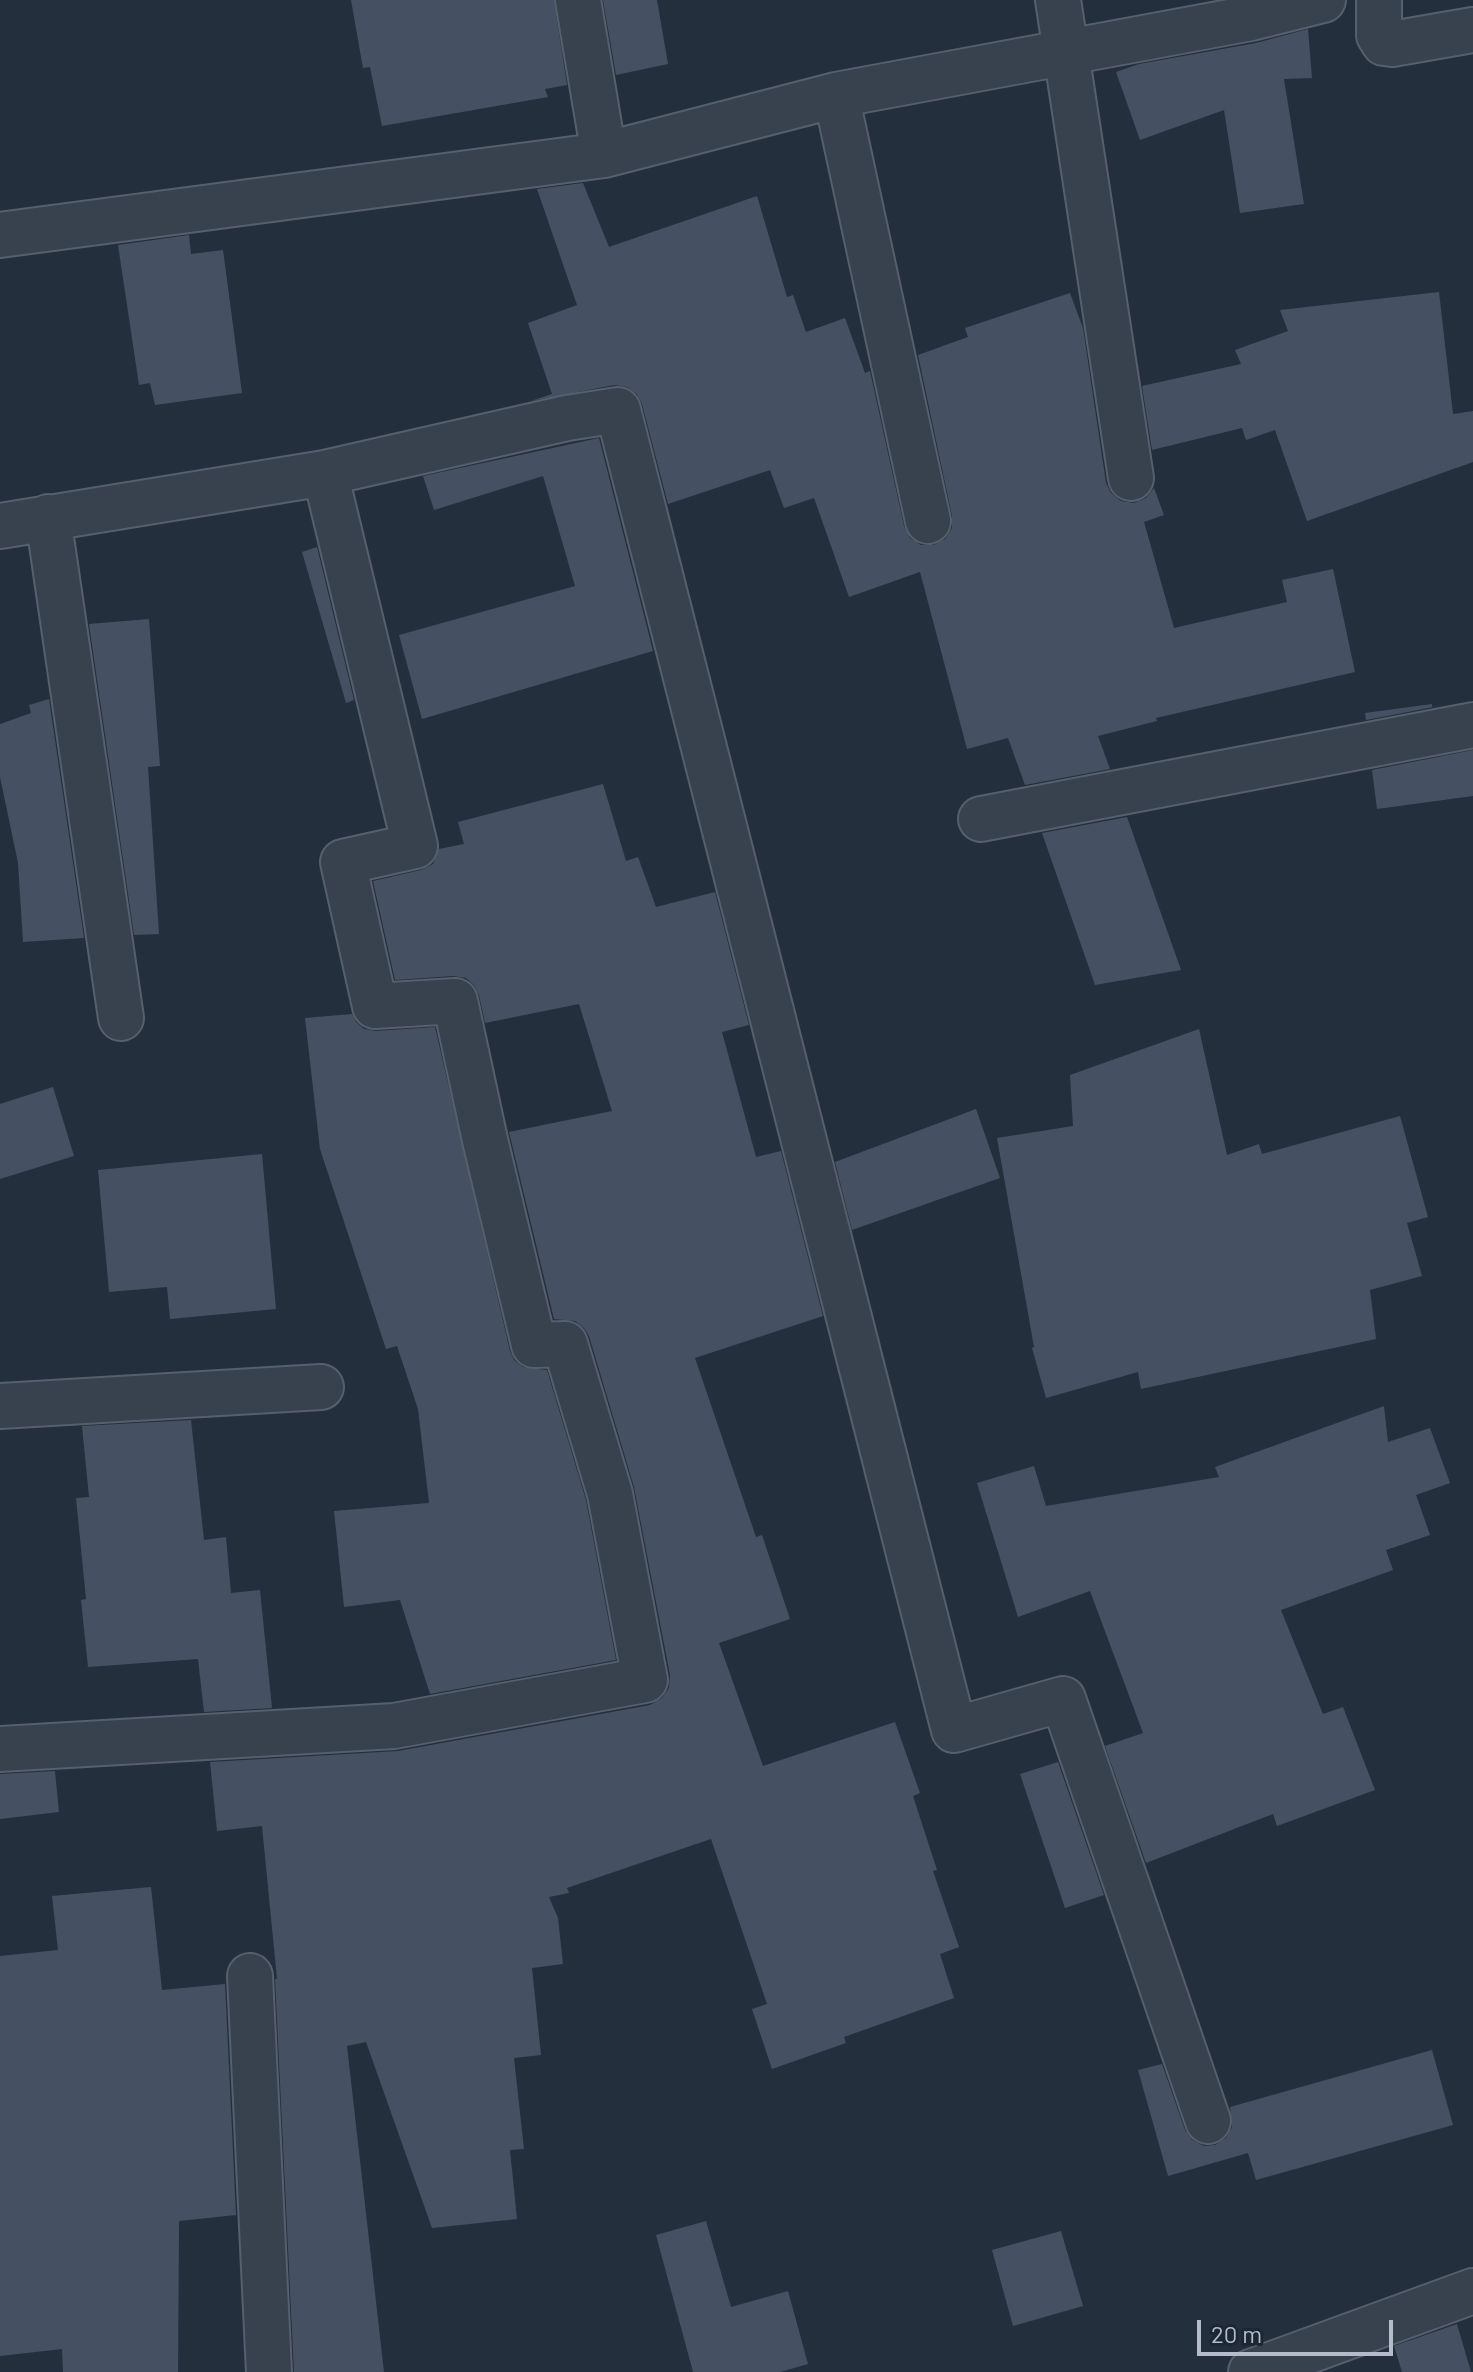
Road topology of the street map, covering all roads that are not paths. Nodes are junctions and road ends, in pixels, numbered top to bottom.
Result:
1 (578, 0) edge
2 (1058, 0) edge
3 (1323, 0) edge
4 (1379, 0) edge
5 (1473, 30) edge
6 (1068, 52) junction
7 (836, 95) junction
8 (604, 155) junction
9 (0, 235) edge
10 (325, 473) junction
11 (1131, 478) dead end
12 (48, 517) junction
13 (928, 521) dead end
14 (0, 526) edge
15 (1473, 725) edge
16 (981, 819) dead end
17 (121, 1018) dead end
18 (321, 1387) dead end
19 (0, 1406) edge
20 (0, 1749) edge
21 (250, 1976) dead end
22 (1208, 2121) dead end
23 (1473, 2291) edge
24 (269, 2372) edge
25 (1251, 2372) edge

1 - 8 street
2 - 6 street
3 - 6 street
4 - 5 street
6 - 7 street
6 - 11 street
7 - 8 street
7 - 13 street
8 - 9 street
10 - 12 street
10 - 20 street
10 - 22 street
12 - 14 street
12 - 17 street
15 - 16 street
18 - 19 street
21 - 24 street
23 - 25 street

